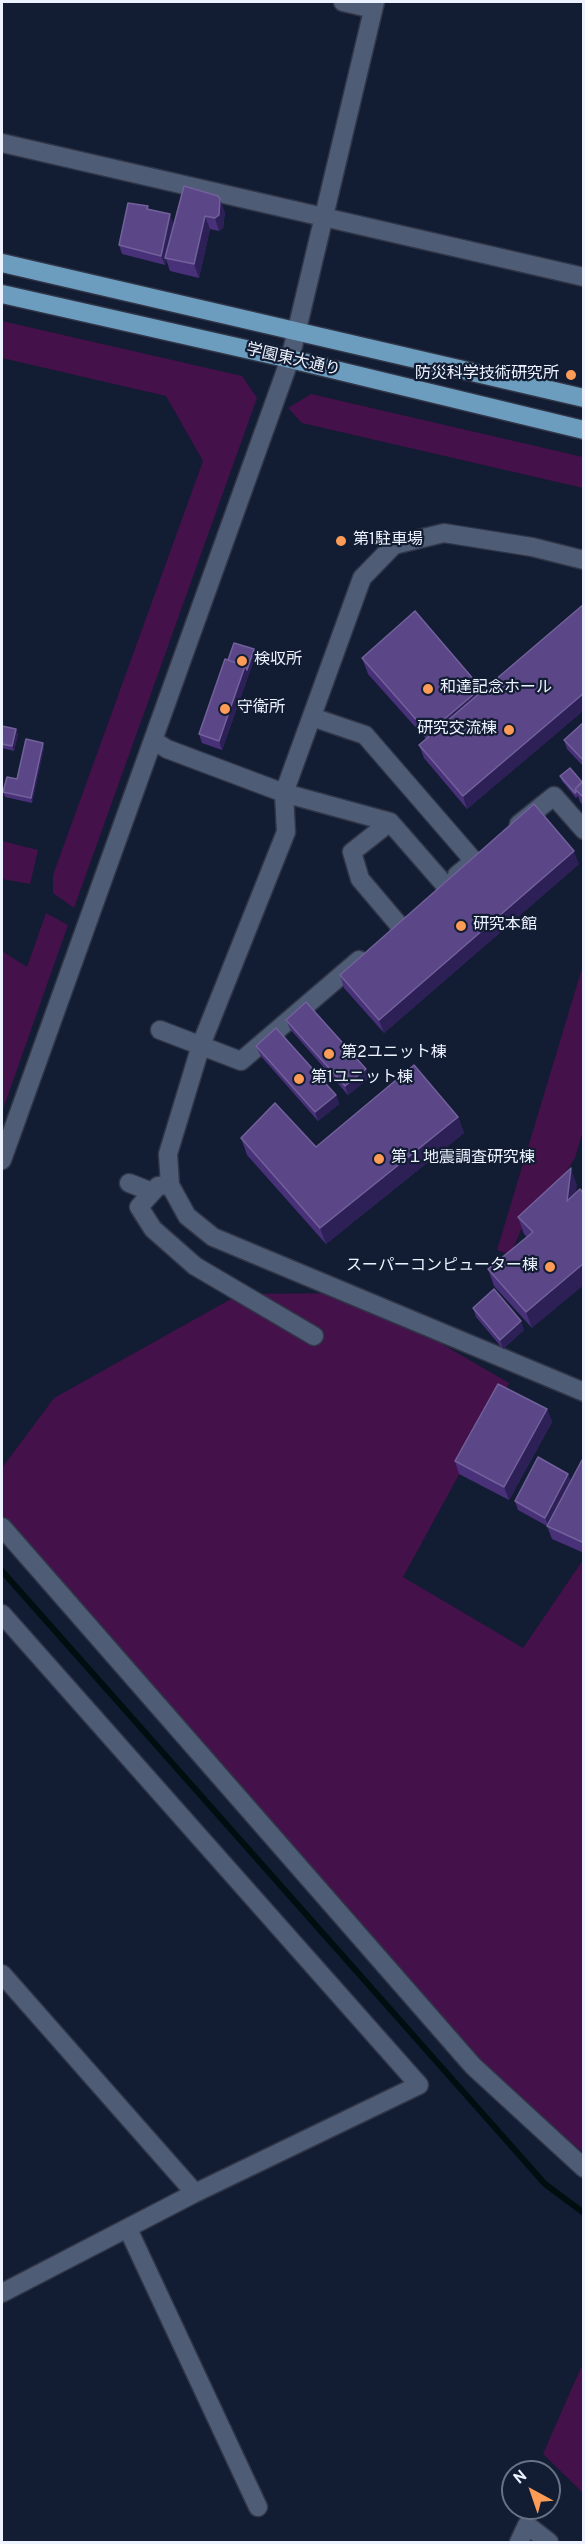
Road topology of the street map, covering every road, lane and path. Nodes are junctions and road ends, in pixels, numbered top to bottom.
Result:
1 (343, 2) edge
2 (374, 5) edge
3 (2, 143) edge
4 (324, 218) junction
5 (2, 263) edge
6 (582, 272) edge
7 (2, 294) edge
8 (298, 332) junction
9 (290, 359) junction
10 (584, 398) edge
11 (584, 430) edge
12 (584, 560) edge
13 (312, 717) junction
14 (153, 740) junction
15 (284, 793) junction
16 (390, 822) junction
17 (584, 830) edge
18 (509, 832) edge
19 (491, 847) edge
20 (474, 861) junction
21 (446, 885) junction
22 (430, 898) edge
23 (414, 912) edge
24 (371, 949) edge
25 (160, 1030) dead end
26 (201, 1045) junction
27 (2, 1160) edge
28 (129, 1183) dead end
29 (170, 1185) junction
30 (152, 1192) junction
31 (314, 1336) dead end
32 (584, 1392) edge
33 (2, 1527) edge
34 (2, 1614) edge
35 (2, 1974) edge
36 (584, 2168) edge
37 (195, 2193) junction
38 (128, 2229) junction
39 (2, 2293) edge
40 (258, 2507) dead end
41 (519, 2542) edge
42 (549, 2542) edge

1 - 2 street
2 - 4 street
3 - 4 street
4 - 6 street
4 - 8 street
5 - 8 main road, 学園東大通り
7 - 9 main road, 学園東大通り
8 - 9 street
8 - 10 main road, 学園東大通り
9 - 11 main road, 学園東大通り
9 - 14 street
12 - 13 street
13 - 15 street
13 - 20 street
14 - 15 street
14 - 27 street
15 - 16 street
15 - 26 street
16 - 21 street
16 - 23 street
17 - 18 street
19 - 20 street
20 - 21 street
21 - 22 street
24 - 26 street
25 - 26 street
26 - 29 street
28 - 30 street
29 - 30 street
29 - 32 street
30 - 31 street
33 - 36 street
34 - 37 street
35 - 37 street
37 - 38 street
38 - 39 street
38 - 40 street
41 - 42 street

